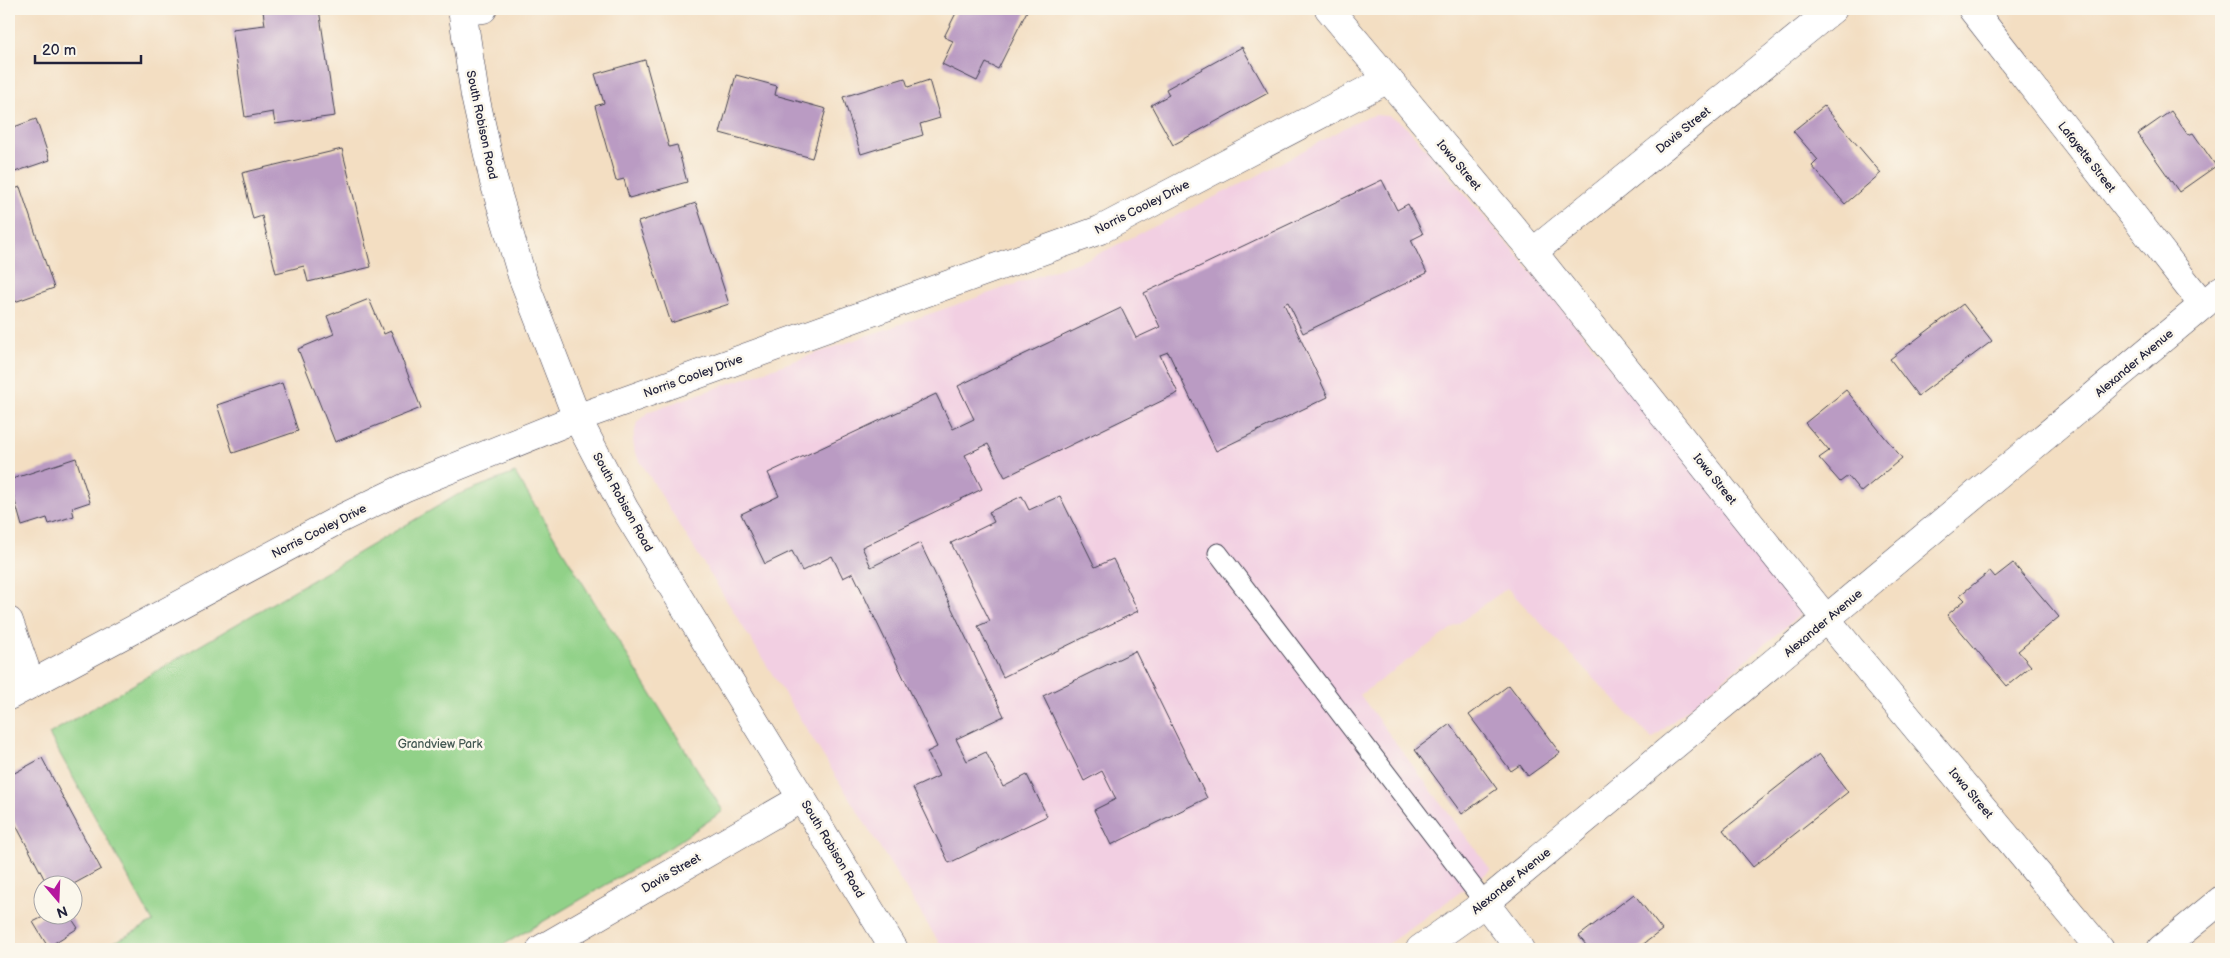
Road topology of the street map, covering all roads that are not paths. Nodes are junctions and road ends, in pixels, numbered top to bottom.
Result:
1 (1329, 9) edge
2 (1834, 9) edge
3 (1972, 9) edge
4 (469, 10) edge
5 (1388, 79) junction
6 (1533, 252) junction
7 (2212, 298) edge
8 (577, 418) junction
9 (1218, 553) dead end
10 (1827, 620) junction
11 (9, 621) edge
12 (20, 690) edge
13 (802, 798) junction
14 (2221, 900) edge
15 (1485, 904) junction
16 (541, 949) edge
17 (894, 949) edge
18 (1420, 949) edge
19 (1520, 949) edge
20 (2100, 949) edge
21 (2161, 949) edge

1 - 5 street, Iowa Street
2 - 6 street, Davis Street
3 - 7 street, Lafayette Street
4 - 8 street, South Robison Road
5 - 6 street, Iowa Street
5 - 8 street, Norris Cooley Drive
6 - 10 street, Iowa Street
7 - 10 street, Alexander Avenue
8 - 12 street, Norris Cooley Drive
8 - 13 street, South Robison Road
9 - 15 lane
10 - 15 street, Alexander Avenue
10 - 20 street, Iowa Street
11 - 12 street
13 - 16 street, Davis Street
13 - 17 street, South Robison Road
14 - 21 street
15 - 18 street, Alexander Avenue
15 - 19 street

